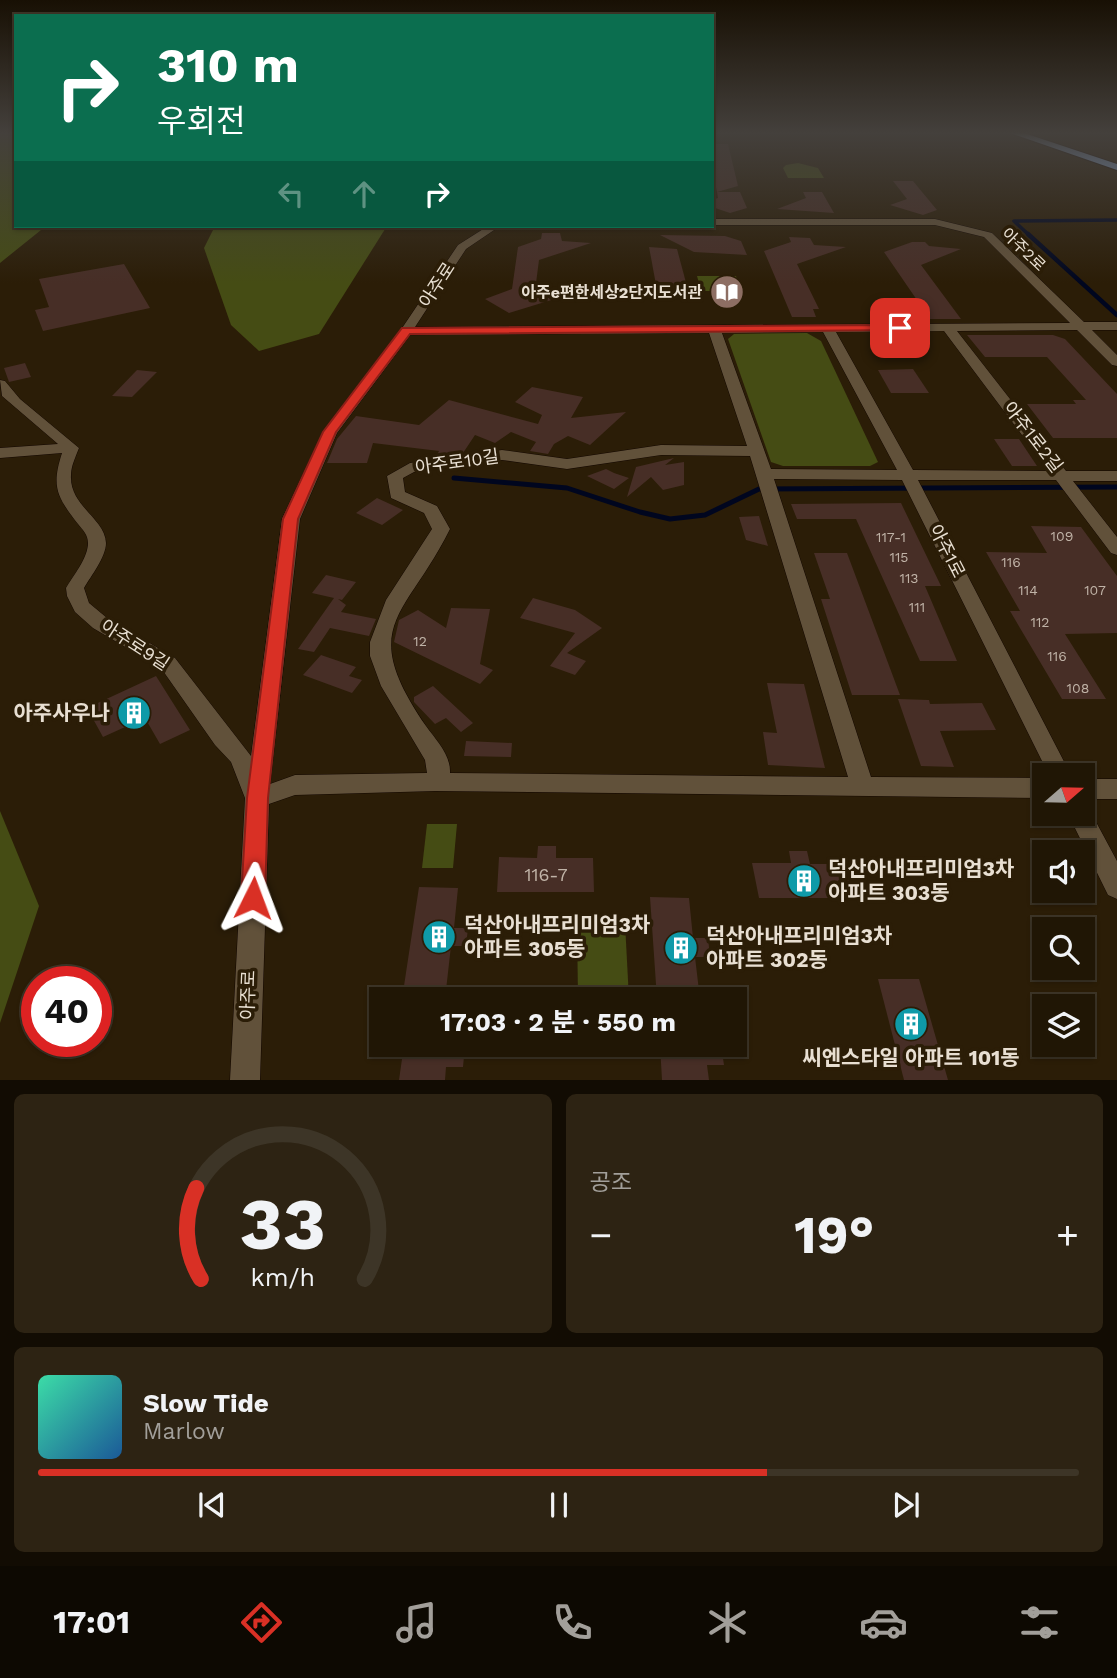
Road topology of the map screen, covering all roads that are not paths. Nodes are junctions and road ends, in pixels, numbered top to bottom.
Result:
1 (714, 222) edge
2 (492, 228) edge
3 (1117, 326) edge
4 (947, 327) junction
5 (1082, 327) junction
6 (714, 329) junction
7 (828, 329) junction
8 (407, 331) junction
9 (1117, 362) edge
10 (0, 384) edge
11 (71, 449) junction
12 (757, 451) junction
13 (0, 453) edge
14 (765, 474) junction
15 (908, 476) junction
16 (1063, 476) junction
17 (1117, 476) edge
18 (1117, 549) edge
19 (1054, 763) edge
20 (435, 782) junction
21 (862, 786) junction
22 (1032, 788) edge
23 (1096, 789) edge
24 (1117, 789) edge
25 (257, 798) junction
26 (1086, 826) edge
27 (1117, 887) edge
28 (245, 1080) edge

1 - 5 street, 아주2로
2 - 8 street, 아주로
3 - 5 street
4 - 5 street
4 - 7 street
4 - 16 street, 아주1로2길
5 - 9 street, 아주2로
6 - 7 street
6 - 8 street
6 - 12 street
7 - 15 street, 아주1로
8 - 25 street, 아주로
10 - 11 street
11 - 13 street
11 - 25 street, 아주로9길
12 - 14 street
12 - 20 street, 아주로10길
14 - 15 street
14 - 21 street
15 - 16 street
15 - 19 street, 아주1로
16 - 17 street
16 - 18 street, 아주1로2길
20 - 21 street
20 - 25 street
21 - 22 street
23 - 24 street
25 - 28 street, 아주로
26 - 27 street

